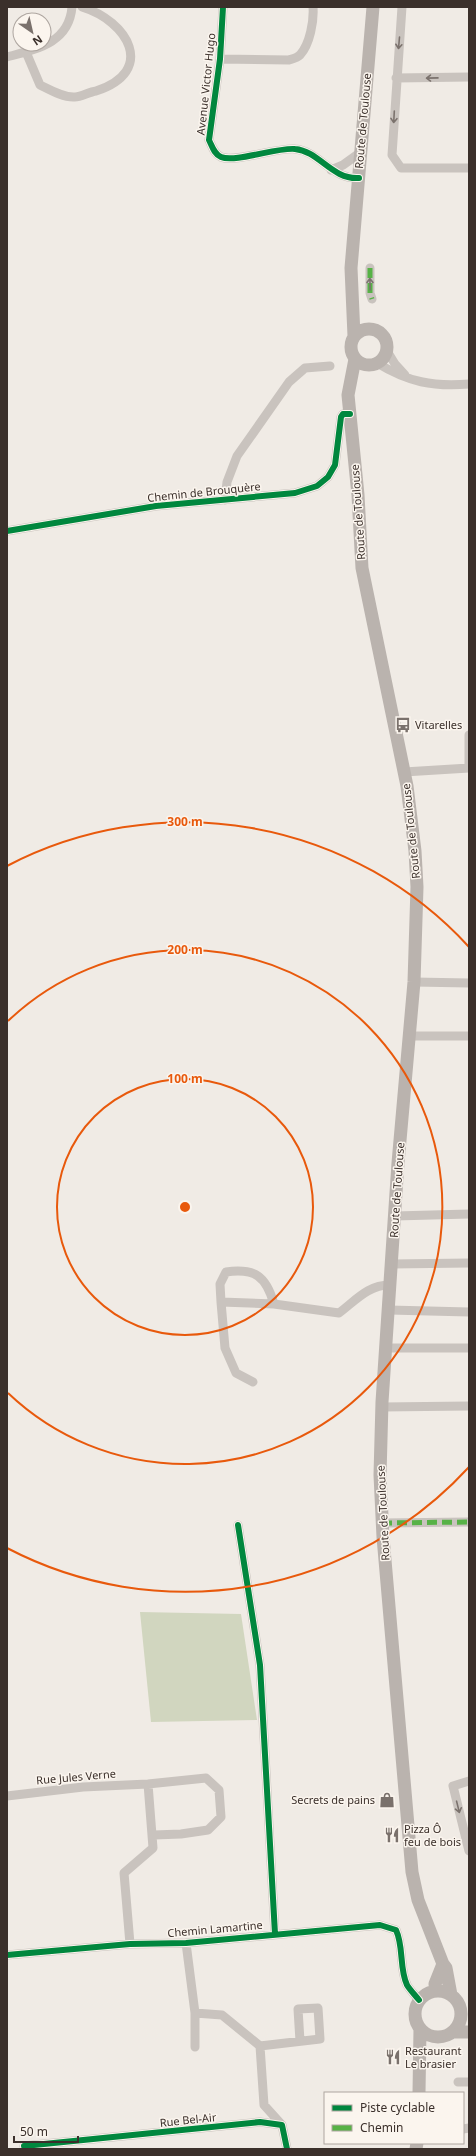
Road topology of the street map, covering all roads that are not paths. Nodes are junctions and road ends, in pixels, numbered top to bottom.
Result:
1 (72, 7) edge
2 (82, 7) edge
3 (223, 7) edge
4 (313, 7) edge
5 (373, 7) edge
6 (402, 7) edge
7 (52, 41) edge
8 (26, 52) joint
9 (7, 57) edge
10 (220, 59) junction
11 (469, 77) edge
12 (396, 78) junction
13 (361, 152) junction
14 (469, 168) edge
15 (331, 170) junction
16 (359, 178) junction
17 (370, 268) dead end
18 (353, 284) junction
19 (372, 299) dead end
20 (371, 328) junction
21 (354, 336) junction
22 (387, 351) junction
23 (355, 359) junction
24 (373, 364) junction
25 (330, 366) dead end
26 (410, 380) junction
27 (469, 384) edge
28 (350, 414) junction
29 (225, 500) junction
30 (7, 531) edge
31 (469, 735) edge
32 (469, 768) edge
33 (404, 772) junction
34 (414, 982) junction
35 (469, 983) edge
36 (410, 1036) junction
37 (469, 1036) edge
38 (469, 1214) edge
39 (395, 1216) junction
40 (469, 1263) edge
41 (392, 1264) junction
42 (391, 1285) junction
43 (221, 1302) junction
44 (274, 1304) junction
45 (389, 1310) junction
46 (469, 1312) edge
47 (386, 1348) junction
48 (469, 1348) edge
49 (253, 1382) dead end
50 (469, 1406) edge
51 (382, 1407) junction
52 (469, 1522) edge
53 (382, 1523) junction
54 (238, 1525) dead end
55 (469, 1782) edge
56 (148, 1784) junction
57 (7, 1796) edge
58 (154, 1835) junction
59 (469, 1851) edge
60 (274, 1934) junction
61 (186, 1943) junction
62 (130, 1944) junction
63 (7, 1955) edge
64 (443, 1964) junction
65 (436, 1990) junction
66 (451, 1995) junction
67 (419, 2000) junction
68 (194, 2013) junction
69 (465, 2014) edge
70 (420, 2029) junction
71 (452, 2032) junction
72 (469, 2032) edge
73 (435, 2037) junction
74 (300, 2041) dead end
75 (260, 2046) junction
76 (195, 2047) dead end
77 (420, 2065) junction
78 (458, 2082) dead end
79 (469, 2082) edge
80 (419, 2092) edge
81 (282, 2125) junction
82 (24, 2146) dead end
83 (47, 2146) edge
84 (287, 2149) edge

1 - 7 street
2 - 8 street
3 - 10 street, Avenue Victor Hugo
4 - 10 street
5 - 13 main road, Route de Toulouse
6 -> 12 street
8 - 9 street
10 - 15 street, Avenue Victor Hugo
11 -> 12 street
12 -> 14 street
13 - 15 street
13 - 16 main road, Route de Toulouse
15 - 16 street, Avenue Victor Hugo
16 - 18 main road, Route de Toulouse
19 -> 17 street
18 - 20 main road, Route de Toulouse
18 - 21 main road, Route de Toulouse
20 - 21 main road
20 - 22 main road
21 - 23 main road
22 - 24 main road
22 - 26 street
23 - 24 main road
23 - 28 main road, Route de Toulouse
24 - 26 street
24 - 28 main road, Route de Toulouse
25 - 29 street
26 - 27 street
28 - 29 street, Chemin de Brouquère
28 - 33 main road, Route de Toulouse
29 - 30 street, Chemin de Brouquère
31 - 32 street
32 - 33 street
33 - 34 main road, Route de Toulouse
34 - 35 street
34 - 36 main road, Route de Toulouse
36 - 37 street
36 - 39 main road, Route de Toulouse
38 - 39 street
39 - 41 main road, Route de Toulouse
40 - 41 street
41 - 42 main road, Route de Toulouse
42 - 44 street
42 - 45 main road, Route de Toulouse
43 - 44 street
43 - 44 street
43 - 49 street
45 - 46 street
45 - 47 main road, Route de Toulouse
47 - 48 street
47 - 51 main road, Route de Toulouse
50 - 51 street
51 - 53 main road, Route de Toulouse
52 - 53 street
53 - 64 main road, Route de Toulouse
54 - 60 street
55 -> 59 street
56 - 57 street, Rue Jules Verne
56 - 58 street
56 - 58 street, Rue Jules Verne
58 - 62 street
60 - 61 street, Chemin Lamartine
60 - 67 street, Chemin Lamartine
61 - 62 street, Chemin Lamartine
61 - 68 street
62 - 63 street, Chemin Lamartine
64 - 65 main road
64 - 66 main road, Route de Toulouse
65 - 66 main road
65 - 67 main road
66 - 69 main road
67 - 70 main road
68 - 75 street
68 - 76 street
69 - 71 main road
70 - 73 main road
70 - 77 main road
71 - 72 main road
71 - 73 main road
73 - 77 main road
74 - 75 street
75 - 81 street
77 - 80 main road
78 - 79 street
81 - 83 street, Rue Bel-Air
81 - 84 street
82 - 83 street, Rue Bel-Air

